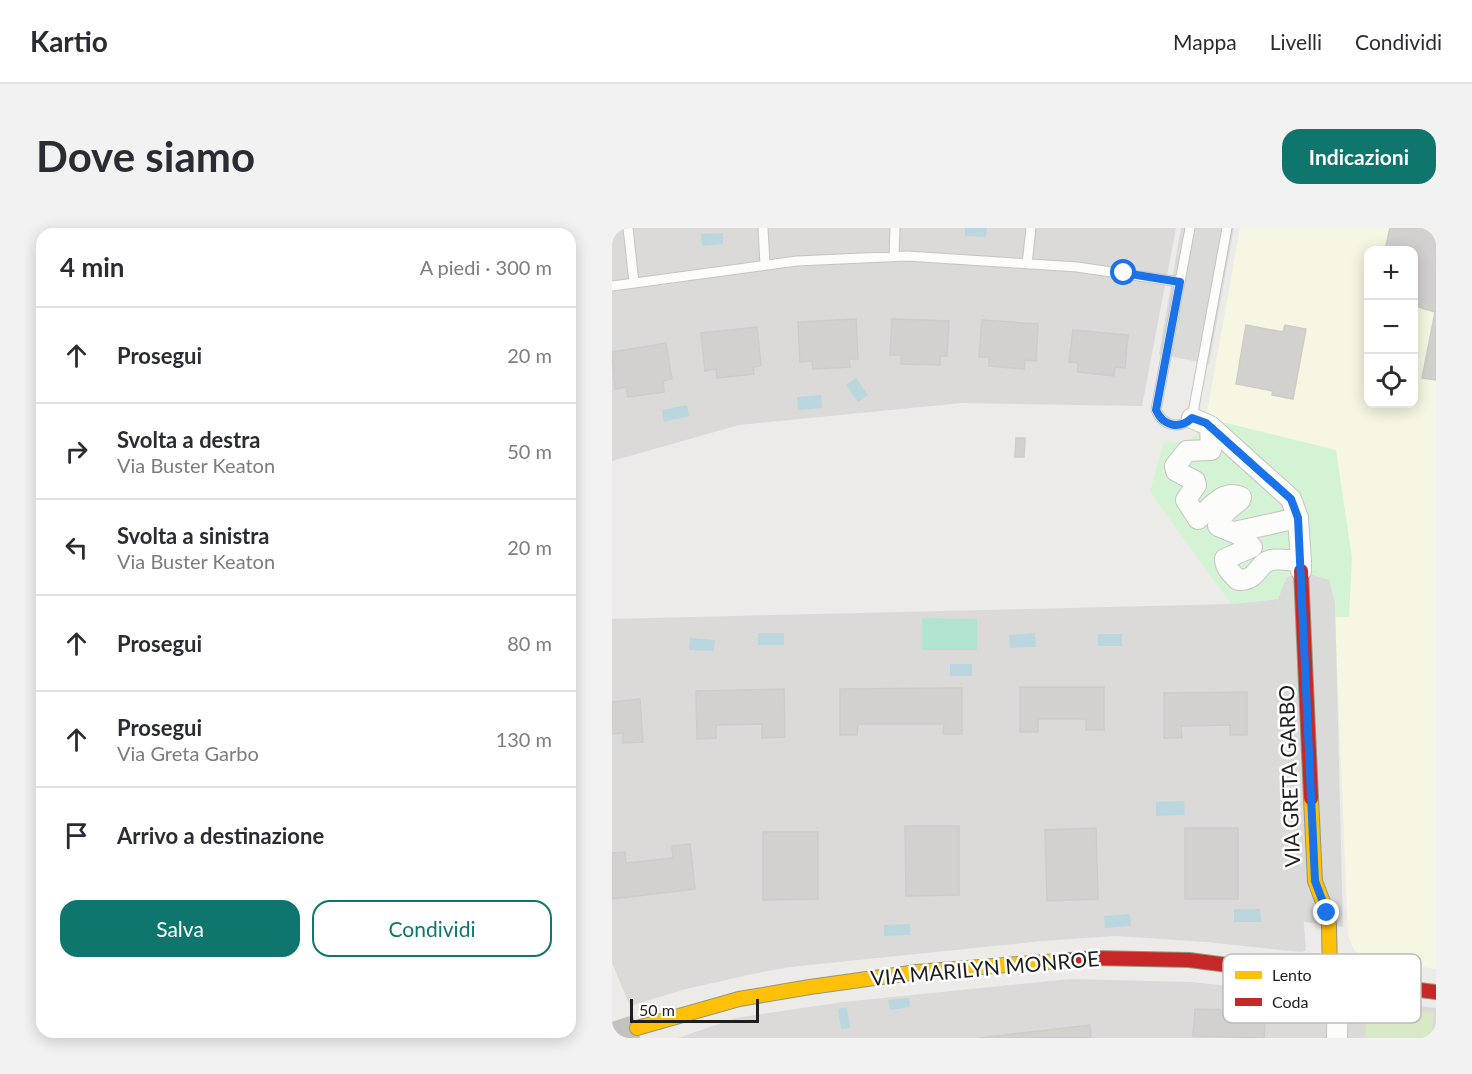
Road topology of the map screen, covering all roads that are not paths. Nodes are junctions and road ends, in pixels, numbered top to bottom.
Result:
1 (628, 228) edge
2 (763, 228) edge
3 (895, 228) edge
4 (1031, 228) edge
5 (1190, 228) edge
6 (1227, 228) edge
7 (894, 256) junction
8 (1027, 264) junction
9 (765, 265) junction
10 (1180, 282) junction
11 (634, 283) junction
12 (612, 286) edge
13 (1201, 422) junction
14 (1298, 518) junction
15 (1234, 532) junction
16 (1301, 566) junction
17 (1332, 954) edge
18 (1223, 965) edge
19 (1421, 990) edge
20 (1436, 992) edge
21 (1336, 1023) edge
22 (637, 1028) tunnel mouth
23 (1337, 1038) edge

1 - 11 lane
2 - 9 lane
3 - 7 lane
4 - 8 lane
5 - 10 lane
6 - 13 lane
7 - 8 lane
7 - 9 lane
8 - 10 lane
9 - 11 lane
10 - 13 lane
11 - 12 lane
13 - 14 street
13 - 15 street
14 - 15 street
14 - 16 street
15 - 16 street
16 - 17 street, VIA GRETA GARBO
18 - 22 street, VIA MARILYN MONROE
19 - 20 street, VIA MARILYN MONROE
21 - 23 street

